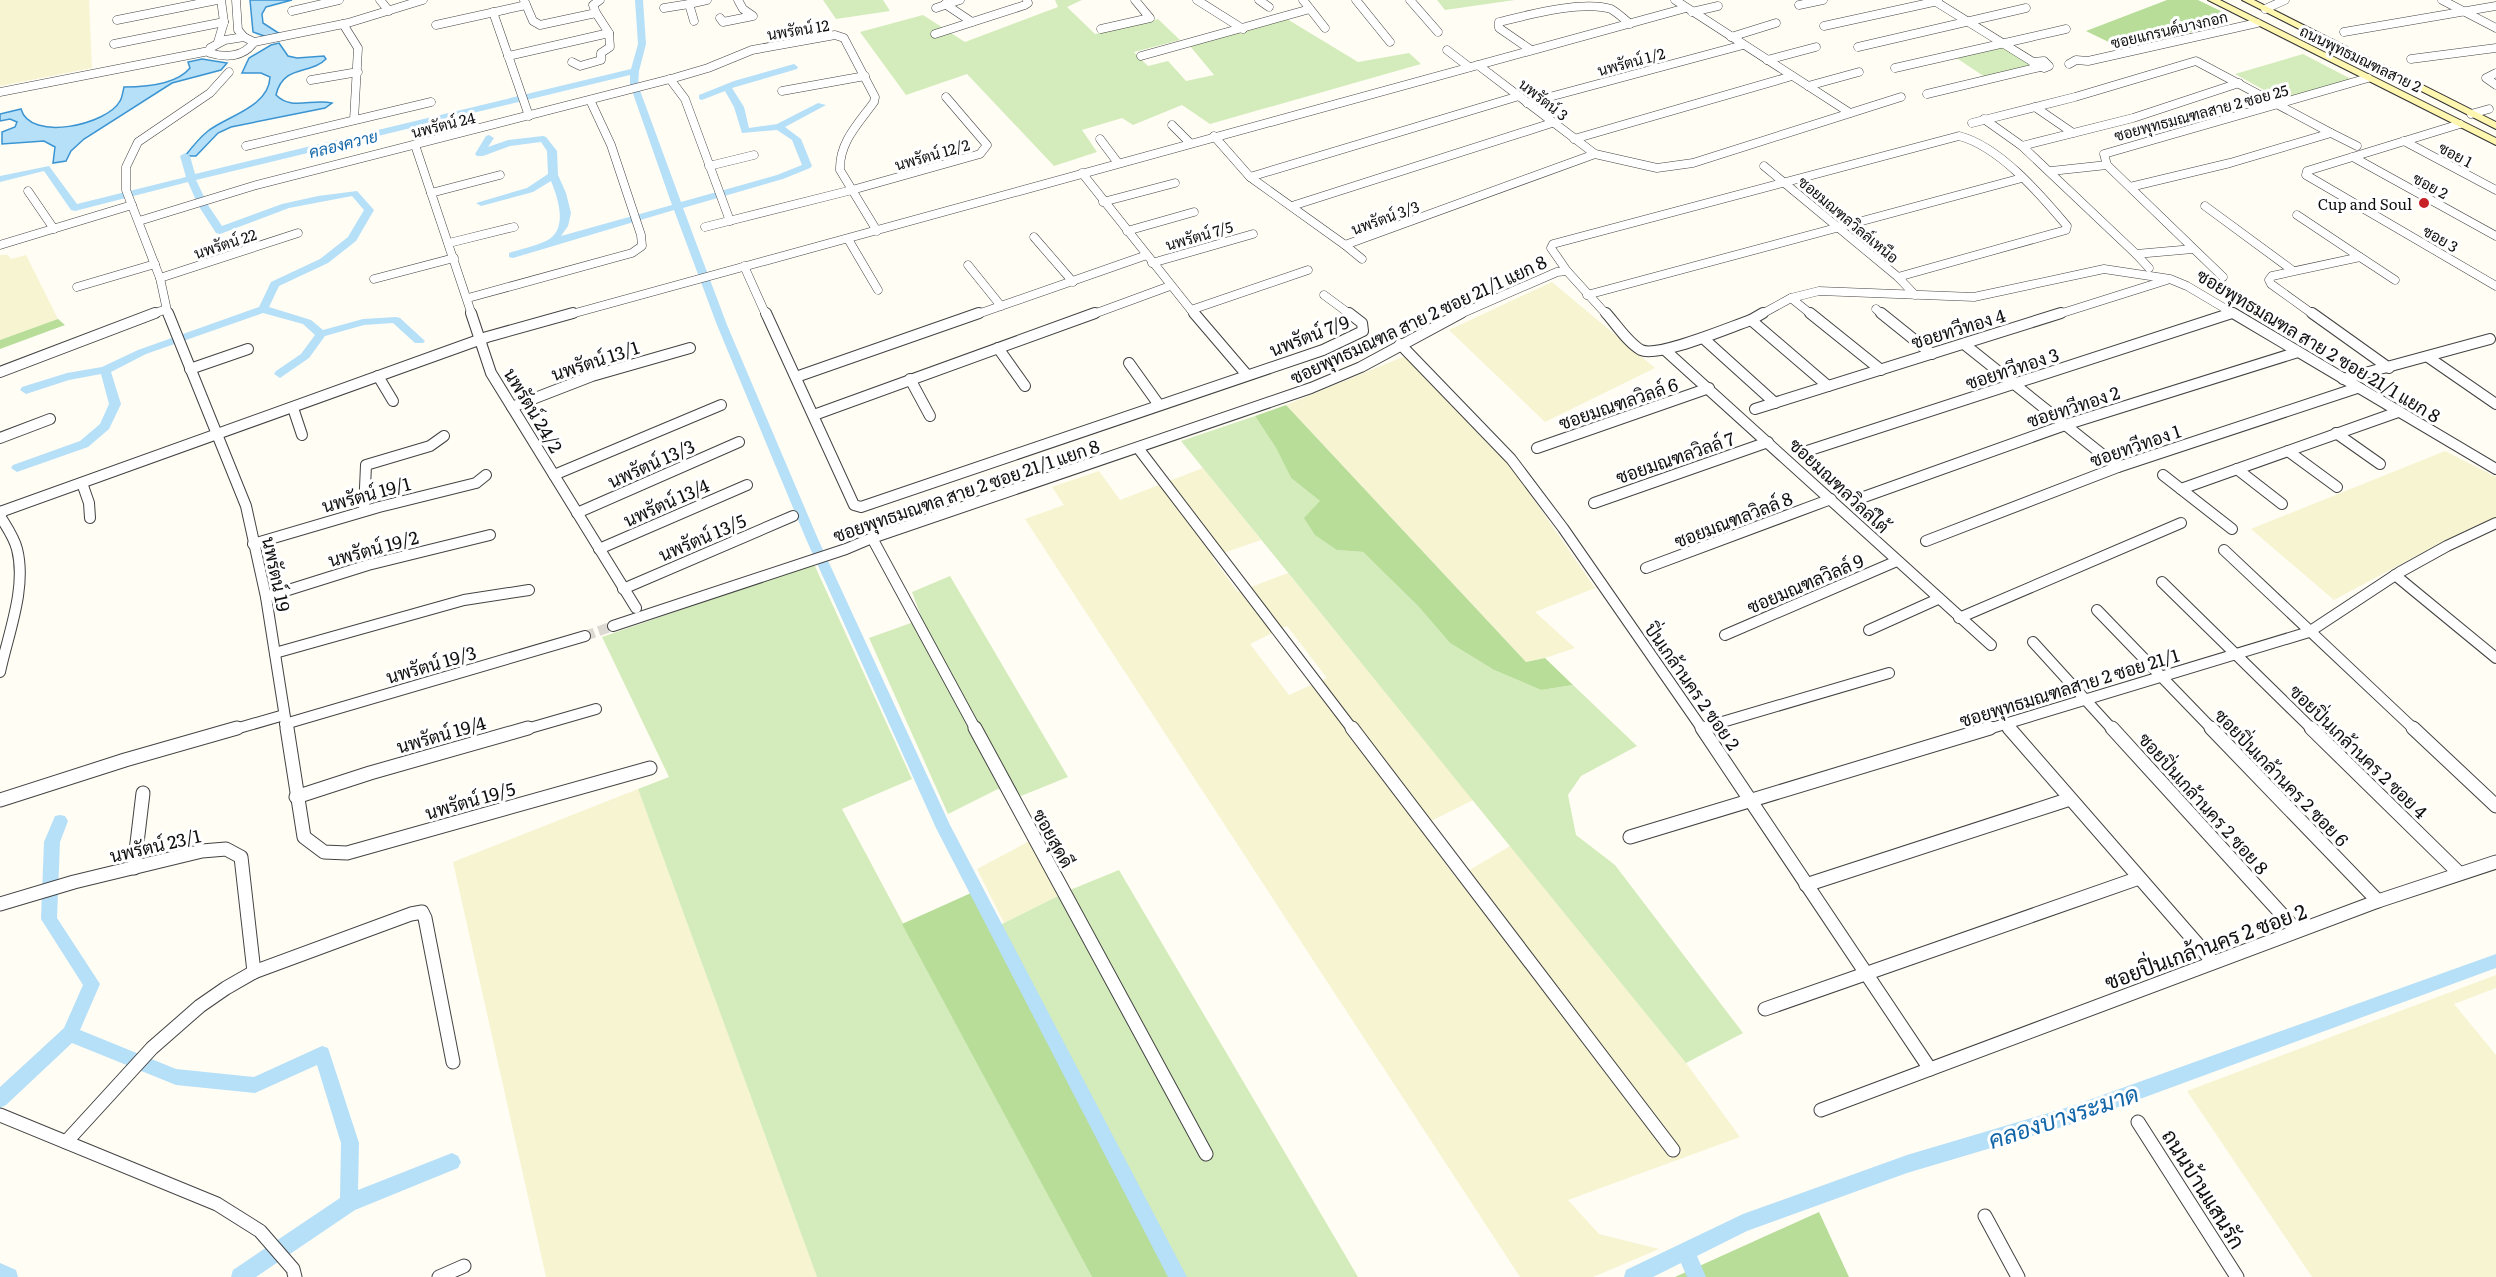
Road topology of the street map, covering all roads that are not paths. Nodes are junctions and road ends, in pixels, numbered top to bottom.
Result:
1 (219, 0) edge
2 (236, 0) edge
3 (339, 0) edge
4 (380, 0) edge
5 (423, 0) edge
6 (600, 0) edge
7 (707, 0) edge
8 (738, 0) edge
9 (960, 0) edge
10 (1027, 0) edge
11 (1135, 0) edge
12 (1197, 0) edge
13 (1259, 0) edge
14 (1303, 0) edge
15 (1356, 0) edge
16 (1410, 0) edge
17 (1674, 0) edge
18 (1823, 0) edge
19 (1937, 0) edge
20 (2213, 0) edge
21 (2247, 0) edge
22 (2282, 0) edge
23 (2442, 0) edge
24 (525, 2) edge
25 (692, 2) edge
26 (945, 4) junction
27 (1799, 5) dead end
28 (1718, 6) dead end
29 (2496, 6) edge
30 (1269, 7) dead end
31 (664, 8) dead end
32 (936, 8) dead end
33 (2026, 8) dead end
34 (1310, 9) junction
35 (2265, 9) junction
36 (1689, 10) junction
37 (292, 11) dead end
38 (389, 11) junction
39 (494, 12) junction
40 (2467, 12) junction
41 (596, 14) junction
42 (720, 18) dead end
43 (2284, 19) junction
44 (117, 20) dead end
45 (694, 21) dead end
46 (1968, 21) junction
47 (224, 22) junction
48 (972, 22) junction
49 (1776, 23) dead end
50 (2257, 23) junction
51 (343, 24) junction
52 (1630, 24) junction
53 (436, 25) dead end
54 (1824, 26) dead end
55 (2496, 27) edge
56 (1243, 28) junction
57 (1325, 28) dead end
58 (1101, 29) dead end
59 (2066, 29) dead end
60 (1438, 32) dead end
61 (2344, 32) dead end
62 (609, 33) junction
63 (935, 34) dead end
64 (244, 37) junction
65 (1731, 37) junction
66 (218, 42) junction
67 (254, 42) junction
68 (1390, 42) dead end
69 (2003, 43) junction
70 (114, 44) dead end
71 (1743, 45) junction
72 (1816, 47) dead end
73 (1858, 47) dead end
74 (2496, 48) edge
75 (1447, 50) dead end
76 (1531, 50) junction
77 (209, 51) junction
78 (231, 55) junction
79 (508, 56) junction
80 (1141, 56) dead end
81 (2411, 59) dead end
82 (1767, 60) junction
83 (572, 62) dead end
84 (2033, 62) junction
85 (2049, 64) junction
86 (1478, 65) junction
87 (1469, 67) junction
88 (1895, 68) dead end
89 (2040, 68) junction
90 (358, 72) junction
91 (1859, 72) dead end
92 (2496, 74) edge
93 (865, 76) junction
94 (1792, 76) junction
95 (2368, 78) junction
96 (670, 79) junction
97 (311, 80) dead end
98 (2239, 83) junction
99 (649, 84) joint
100 (2496, 85) edge
101 (1808, 87) junction
102 (782, 91) dead end
103 (0, 92) edge
104 (1928, 94) dead end
105 (1519, 96) junction
106 (946, 97) dead end
107 (1901, 97) dead end
108 (590, 100) junction
109 (430, 102) dead end
110 (1527, 103) junction
111 (2280, 105) junction
112 (2035, 107) junction
113 (2489, 109) dead end
114 (1850, 113) junction
115 (2471, 114) junction
116 (529, 116) junction
117 (1984, 119) junction
118 (354, 120) junction
119 (2491, 120) edge
120 (1552, 123) junction
121 (1972, 123) dead end
122 (2460, 124) junction
123 (1172, 125) dead end
124 (2496, 126) edge
125 (2073, 133) junction
126 (2331, 133) junction
127 (1214, 136) junction
128 (1100, 139) dead end
129 (1574, 139) junction
130 (2404, 141) junction
131 (2496, 142) edge
132 (1190, 143) junction
133 (415, 145) junction
134 (246, 146) dead end
135 (2022, 146) junction
136 (2356, 146) dead end
137 (1595, 154) junction
138 (754, 155) dead end
139 (2353, 157) junction
140 (1118, 163) junction
141 (2107, 165) junction
142 (709, 166) junction
143 (1764, 166) dead end
144 (2051, 171) junction
145 (1082, 173) junction
146 (501, 175) dead end
147 (1250, 177) junction
148 (2022, 178) junction
149 (1783, 182) junction
150 (1175, 183) dead end
151 (2130, 187) junction
152 (852, 190) junction
153 (2496, 190) edge
154 (28, 191) dead end
155 (431, 193) junction
156 (129, 197) junction
157 (1103, 202) junction
158 (1292, 206) junction
159 (2205, 207) dead end
160 (1194, 212) dead end
161 (2296, 215) dead end
162 (139, 221) junction
163 (730, 221) junction
164 (514, 226) dead end
165 (705, 227) dead end
166 (54, 228) junction
167 (1839, 228) junction
168 (877, 231) junction
169 (1127, 231) junction
170 (298, 233) dead end
171 (1253, 234) dead end
172 (2496, 236) edge
173 (1034, 237) dead end
174 (848, 239) junction
175 (449, 243) junction
176 (0, 245) edge
177 (1345, 245) junction
178 (2193, 249) junction
179 (2136, 254) junction
180 (2360, 257) junction
181 (454, 258) junction
182 (1150, 259) junction
183 (1362, 259) dead end
184 (154, 264) junction
185 (968, 265) dead end
186 (744, 266) junction
187 (2149, 268) dead end
188 (1308, 270) dead end
189 (2292, 270) junction
190 (1567, 271) junction
191 (1898, 277) junction
192 (2223, 277) dead end
193 (160, 278) junction
194 (374, 279) dead end
195 (2170, 279) junction
196 (2395, 280) dead end
197 (1073, 282) junction
198 (1170, 286) junction
199 (2496, 286) edge
200 (77, 287) dead end
201 (878, 290) dead end
202 (1324, 295) dead end
203 (1587, 295) junction
204 (1916, 295) junction
205 (468, 298) junction
206 (1791, 298) junction
207 (1001, 306) junction
208 (166, 309) junction
209 (1876, 309) dead end
210 (1191, 310) junction
211 (2233, 314) junction
212 (1751, 320) junction
213 (1703, 338) junction
214 (481, 339) junction
215 (2490, 339) dead end
216 (1400, 344) junction
217 (1964, 344) junction
218 (690, 348) dead end
219 (998, 348) junction
220 (248, 349) dead end
221 (1665, 350) junction
222 (2298, 352) junction
223 (1932, 354) junction
224 (2428, 357) junction
225 (1129, 363) dead end
226 (2389, 368) junction
227 (190, 369) junction
228 (1881, 370) junction
229 (0, 372) edge
230 (1247, 375) junction
231 (378, 376) junction
232 (796, 377) junction
233 (910, 379) junction
234 (2343, 379) junction
235 (2015, 384) junction
236 (1025, 386) dead end
237 (1828, 386) junction
238 (1708, 388) junction
239 (2357, 388) junction
240 (393, 401) dead end
241 (1775, 403) junction
242 (2496, 404) edge
243 (720, 405) dead end
244 (1159, 405) junction
245 (512, 407) junction
246 (292, 408) junction
247 (1755, 409) dead end
248 (2398, 411) junction
249 (814, 415) junction
250 (930, 417) dead end
251 (50, 419) dead end
252 (2065, 425) junction
253 (2336, 434) junction
254 (302, 435) dead end
255 (216, 436) junction
256 (444, 436) dead end
257 (0, 438) edge
258 (739, 442) dead end
259 (1768, 442) junction
260 (1138, 448) junction
261 (1537, 448) dead end
262 (2288, 451) junction
263 (1802, 453) dead end
264 (2380, 464) dead end
265 (2118, 467) junction
266 (2237, 469) junction
267 (2496, 469) edge
268 (554, 475) junction
269 (2163, 475) dead end
270 (486, 476) dead end
271 (82, 483) junction
272 (747, 485) dead end
273 (2337, 487) dead end
274 (2181, 489) junction
275 (1861, 498) dead end
276 (1831, 499) junction
277 (1594, 502) dead end
278 (2282, 504) dead end
279 (2, 506) edge
280 (364, 511) junction
281 (577, 513) junction
282 (793, 516) dead end
283 (90, 518) dead end
284 (2181, 523) dead end
285 (2496, 523) edge
286 (2232, 528) dead end
287 (490, 535) dead end
288 (872, 538) junction
289 (1926, 541) dead end
290 (253, 544) junction
291 (599, 549) junction
292 (2224, 550) dead end
293 (1897, 561) junction
294 (1646, 568) dead end
295 (2395, 574) junction
296 (2162, 582) dead end
297 (623, 589) junction
298 (529, 590) dead end
299 (266, 597) junction
300 (1938, 599) junction
301 (636, 608) dead end
302 (2097, 610) dead end
303 (1959, 618) junction
304 (613, 626) tunnel mouth
305 (1869, 630) dead end
306 (2309, 632) junction
307 (1725, 635) dead end
308 (585, 636) tunnel mouth
309 (2033, 642) dead end
310 (1991, 645) dead end
311 (275, 653) junction
312 (2234, 654) junction
313 (2496, 658) edge
314 (0, 672) edge
315 (1889, 673) dead end
316 (2160, 677) junction
317 (2085, 700) junction
318 (596, 710) dead end
319 (284, 719) junction
320 (2005, 724) junction
321 (1702, 728) junction
322 (650, 768) dead end
323 (143, 793) dead end
324 (296, 798) junction
325 (1750, 799) junction
326 (0, 800) edge
327 (2070, 800) junction
328 (2496, 806) edge
329 (304, 837) joint
330 (1630, 837) dead end
331 (2496, 862) edge
332 (134, 868) junction
333 (2459, 873) junction
334 (2139, 878) junction
335 (1806, 885) junction
336 (2378, 901) junction
337 (0, 904) edge
338 (2297, 931) junction
339 (2212, 962) junction
340 (254, 972) junction
341 (1866, 974) junction
342 (1765, 1009) dead end
343 (453, 1062) dead end
344 (1929, 1069) junction
345 (1821, 1110) dead end
346 (0, 1115) edge
347 (2138, 1122) dead end
348 (66, 1142) junction
349 (1673, 1150) dead end
350 (1206, 1154) dead end
351 (1985, 1216) dead end
352 (464, 1266) dead end
353 (294, 1273) edge
354 (439, 1277) edge
355 (2018, 1277) edge
356 (2237, 1277) edge

1 - 44 street
1 - 47 street
2 - 64 street
3 - 37 street
4 - 38 street
5 - 38 street
6 - 41 street
7 - 25 street
8 - 42 street
9 - 26 street
10 - 48 street
11 - 58 street
12 - 56 street
13 - 30 street
14 - 34 street
15 - 68 street
16 - 60 street
17 - 36 street
18 - 27 street
19 - 46 street, ซอยแกรนด์บางกอก
19 - 54 street
20 - 50 main road, ถนนพุทธมณฑลสาย 2
21 - 35 main road, ถนนพุทธมณฑลสาย 2
22 - 35 street
23 - 40 street
24 - 39 street
24 - 41 street
25 - 31 street
25 - 45 street
26 - 32 street
26 - 48 street
28 - 36 street
29 - 40 street
33 - 46 street
34 - 56 street
34 - 57 street
35 - 43 main road, ถนนพุทธมณฑลสาย 2
36 - 52 street
36 - 65 street
38 - 51 street
39 - 53 street
39 - 79 street
40 - 55 street
40 - 61 street
41 - 62 street
43 - 50 main road
43 - 115 main road, ถนนพุทธมณฑลสาย 2
46 - 69 street, ซอยแกรนด์บางกอก
46 - 73 street
47 - 66 street
47 - 70 street
48 - 63 street
49 - 65 street
50 - 85 street, ซอยแกรนด์บางกอก
50 - 95 main road, ถนนพุทธมณฑลสาย 2
51 - 67 street
51 - 90 street
52 - 76 street
52 - 76 street
56 - 80 street
59 - 69 street
62 - 79 street
62 - 83 street
64 - 66 street
64 - 67 street
65 - 71 street
66 - 77 street
67 - 78 street
69 - 84 street, ซอยแกรนด์บางกอก
69 - 88 street
71 - 82 street
71 - 110 street, นพรัตน์ 1/2
72 - 82 street
74 - 81 street
75 - 87 street
76 - 86 street
77 - 78 street
77 - 103 street
78 - 156 street
79 - 116 street
82 - 94 street
84 - 85 street, ซอยแกรนด์บางกอก
84 - 89 street, ซอยแกรนด์บางกอก
85 - 89 street, ซอยแกรนด์บางกอก
86 - 87 street
86 - 105 street, นพรัตน์ 3
87 - 127 street
89 - 104 street
90 - 97 street
90 - 118 street
91 - 101 street
92 - 100 street
93 - 96 street, นพรัตน์ 12
93 - 102 street
93 - 152 street, นพรัตน์ 12
94 - 101 street
94 - 129 street
95 - 111 street, ซอยพุทธมณฑลสาย 2 ซอย 25
95 - 122 main road, ถนนพุทธมณฑลสาย 2
96 - 99 street, นพรัตน์ 12
96 - 142 street
98 - 111 street
98 - 112 street
98 - 125 street
99 - 108 street, นพรัตน์ 24
101 - 114 street
105 - 110 street, นพรัตน์ 3
105 - 147 street
106 - 152 street, นพรัตน์ 12/2
107 - 114 street
108 - 116 street, นพรัตน์ 24
108 - 205 street
109 - 118 street
110 - 120 street, นพรัตน์ 3
111 - 126 street
111 - 141 street, ซอยพุทธมณฑลสาย 2 ซอย 25
112 - 117 street
112 - 125 street
113 - 115 street
114 - 137 street
115 - 119 main road, ถนนพุทธมณฑลสาย 2
116 - 133 street, นพรัตน์ 24
117 - 121 street
117 - 135 street
118 - 134 street
119 - 124 main road, ถนนพุทธมณฑลสาย 2
120 - 129 street, นพรัตน์ 3
120 - 158 street
122 - 130 street
122 - 131 main road, ถนนพุทธมณฑลสาย 2
123 - 132 street
125 - 135 street
126 - 136 street
126 - 151 street
127 - 132 street
127 - 147 street, นพรัตน์ 3/3
128 - 140 street
129 - 137 street, นพรัตน์ 3
130 - 139 street
130 - 153 street, ซอย 1
132 - 140 street
133 - 155 street, นพรัตน์ 24/2
133 - 162 street, นพรัตน์ 24
135 - 144 street
137 - 177 street, นพรัตน์ 3/3
138 - 142 street
139 - 172 street, ซอย 2
139 - 199 street, ซอย 3
140 - 145 street
141 - 144 street
141 - 151 street, ซอยพุทธมณฑลสาย 2 ซอย 25
142 - 163 street
143 - 149 street, ซอยมณฑลวิลล์เหนือ
144 - 179 street
145 - 157 street
145 - 168 street
146 - 155 street
147 - 158 street, นพรัตน์ 3/3
148 - 149 street
148 - 167 street
148 - 191 street
149 - 167 street, ซอยมณฑลวิลล์เหนือ
149 - 190 street
150 - 157 street
151 - 178 street, ซอยพุทธมณฑลสาย 2 ซอย 25
152 - 163 street
152 - 168 street, นพรัตน์ 12
154 - 166 street
155 - 175 street, นพรัตน์ 24/2
156 - 162 street, นพรัตน์ 19
156 - 166 street
157 - 169 street
158 - 177 street, นพรัตน์ 3/3
159 - 189 street
160 - 169 street
161 - 180 street
162 - 184 street, นพรัตน์ 19
163 - 165 street
164 - 175 street
166 - 176 street
167 - 191 street, ซอยมณฑลวิลล์เหนือ
167 - 203 street
168 - 174 street
169 - 182 street
170 - 193 street, นพรัตน์ 22
171 - 182 street, นพรัตน์ 7/5
173 - 197 street
174 - 186 street
174 - 201 street
175 - 181 street, นพรัตน์ 24/2
177 - 183 street
178 - 179 street
178 - 192 street, ซอยพุทธมณฑลสาย 2 ซอย 25
179 - 187 street
180 - 189 street
180 - 196 street
181 - 194 street
181 - 205 street, นพรัตน์ 24/2
182 - 197 street, นพรัตน์ 7/5
182 - 198 street
184 - 193 street, นพรัตน์ 19
184 - 200 street
185 - 207 street
186 - 214 street
186 - 232 street
188 - 210 street
189 - 226 street
190 - 203 street, ซอยพุทธมณฑล สาย 2 ซอย 21/1 แยก 8
190 - 216 street, ซอยพุทธมณฑล สาย 2 ซอย 21/1 แยก 8
191 - 204 street, ซอยมณฑลวิลล์เหนือ
193 - 208 street, นพรัตน์ 19
195 - 204 street, ซอยพุทธมณฑล สาย 2 ซอย 21/1 แยก 8
195 - 211 street, ซอยพุทธมณฑล สาย 2 ซอย 21/1 แยก 8
195 - 217 street, ซอยทวีทอง 4
197 - 207 street, นพรัตน์ 7/5
198 - 210 street
198 - 219 street
202 - 230 street, นพรัตน์ 7/9
203 - 221 street, ซอยพุทธมณฑล สาย 2 ซอย 21/1 แยก 8
204 - 206 street, ซอยพุทธมณฑล สาย 2 ซอย 21/1 แยก 8
205 - 214 street, นพรัตน์ 24/2
206 - 212 street, ซอยพุทธมณฑล สาย 2 ซอย 21/1 แยก 8
206 - 228 street
207 - 232 street, นพรัตน์ 7/5
208 - 227 street, นพรัตน์ 19
208 - 229 street
209 - 223 street
210 - 230 street
211 - 222 street, ซอยพุทธมณฑล สาย 2 ซอย 21/1 แยก 8
211 - 235 street, ซอยทวีทอง 3
212 - 213 street, ซอยพุทธมณฑล สาย 2 ซอย 21/1 แยก 8
212 - 237 street
213 - 221 street, ซอยพุทธมณฑล สาย 2 ซอย 21/1 แยก 8
213 - 241 street
214 - 231 street
214 - 245 street, นพรัตน์ 24/2
215 - 224 street
216 - 260 street, ซอยพุทธมณฑล สาย 2 ซอย 21/1 แยก 8
216 - 321 street, ปิ่นเกล้านคร 2 ซอย 2
217 - 223 street, ซอยทวีทอง 4
217 - 235 street
218 - 245 street, นพรัตน์ 13/1
219 - 233 street
219 - 236 street
220 - 227 street
221 - 238 street, ซอยมณฑลวิลล์ใต้
222 - 234 street, ซอยพุทธมณฑล สาย 2 ซอย 21/1 แยก 8
222 - 252 street, ซอยทวีทอง 2
223 - 228 street, ซอยทวีทอง 4
224 - 226 street
224 - 242 street
225 - 244 street
226 - 234 street
227 - 255 street, นพรัตน์ 19
228 - 237 street, ซอยทวีทอง 4
230 - 244 street
231 - 240 street
231 - 246 street
232 - 249 street
233 - 249 street
233 - 250 street
234 - 239 street, ซอยพุทธมณฑล สาย 2 ซอย 21/1 แยก 8
235 - 252 street
235 - 263 street, ซอยทวีทอง 3
237 - 241 street, ซอยทวีทอง 4
238 - 259 street, ซอยมณฑลวิลล์ใต้
238 - 261 street, ซอยมณฑลวิลล์ 6
239 - 248 street, ซอยพุทธมณฑล สาย 2 ซอย 21/1 แยก 8
239 - 265 street, ซอยทวีทอง 1
241 - 247 street, ซอยทวีทอง 4
243 - 268 street
244 - 249 street
245 - 268 street, นพรัตน์ 24/2
246 - 254 street
246 - 255 street
248 - 253 street
248 - 267 street, ซอยพุทธมณฑล สาย 2 ซอย 21/1 แยก 8
251 - 257 street
252 - 265 street
252 - 275 street, ซอยทวีทอง 2
253 - 262 street
253 - 264 street
255 - 271 street
255 - 290 street, นพรัตน์ 19
256 - 280 street
258 - 281 street, นพรัตน์ 13/3
259 - 276 street, ซอยมณฑลวิลล์ใต้
259 - 277 street, ซอยมณฑลวิลล์ 7
260 - 288 street, ซอยพุทธมณฑล สาย 2 ซอย 21/1 แยก 8
260 - 349 street
262 - 266 street
262 - 273 street
265 - 289 street, ซอยทวีทอง 1
266 - 274 street
266 - 278 street
268 - 281 street, นพรัตน์ 24/2
269 - 274 street
270 - 280 street, นพรัตน์ 19/1
271 - 279 street
271 - 283 street
272 - 291 street, นพรัตน์ 13/4
274 - 286 street
276 - 293 street, ซอยมณฑลวิลล์ใต้
276 - 294 street, ซอยมณฑลวิลล์ 8
279 - 314 street
280 - 290 street, นพรัตน์ 19/1
281 - 291 street, นพรัตน์ 24/2
282 - 297 street, นพรัตน์ 13/5
284 - 303 street
285 - 295 street, ซอยพุทธมณฑลสาย 2 ซอย 21/1
287 - 299 street, นพรัตน์ 19/2
288 - 304 street, ซอยพุทธมณฑล สาย 2 ซอย 21/1 แยก 8
288 - 350 street, ซอยสุดดี
290 - 299 street, นพรัตน์ 19
291 - 297 street, นพรัตน์ 24/2
292 - 306 street
293 - 300 street, ซอยมณฑลวิลล์ใต้
293 - 307 street, ซอยมณฑลวิลล์ 9
295 - 306 street, ซอยพุทธมณฑลสาย 2 ซอย 21/1
295 - 313 street
296 - 312 street, ซอยปิ่นเกล้านคร 2 ซอย 4
297 - 301 street, นพรัตน์ 24/2
298 - 311 street
299 - 311 street, นพรัตน์ 19
300 - 303 street, ซอยมณฑลวิลล์ใต้
300 - 305 street
302 - 316 street, ซอยปิ่นเกล้านคร 2 ซอย 6
303 - 310 street, ซอยมณฑลวิลล์ใต้
306 - 312 street, ซอยพุทธมณฑลสาย 2 ซอย 21/1
306 - 328 street
308 - 319 street, นพรัตน์ 19/3
309 - 317 street, ซอยปิ่นเกล้านคร 2 ซอย 8
311 - 319 street, นพรัตน์ 19
312 - 316 street, ซอยพุทธมณฑลสาย 2 ซอย 21/1
312 - 333 street, ซอยปิ่นเกล้านคร 2 ซอย 4
315 - 321 street
316 - 317 street, ซอยพุทธมณฑลสาย 2 ซอย 21/1
316 - 336 street, ซอยปิ่นเกล้านคร 2 ซอย 6
317 - 320 street, ซอยพุทธมณฑลสาย 2 ซอย 21/1
317 - 338 street, ซอยปิ่นเกล้านคร 2 ซอย 8
318 - 324 street, นพรัตน์ 19/4
319 - 324 street, นพรัตน์ 19
319 - 326 street, นพรัตน์ 19/3
320 - 325 street, ซอยพุทธมณฑลสาย 2 ซอย 21/1
320 - 327 street
321 - 325 street, ปิ่นเกล้านคร 2 ซอย 2
322 - 329 street, นพรัตน์ 19/5
323 - 332 street
324 - 329 street, นพรัตน์ 19
325 - 330 street, ซอยพุทธมณฑลสาย 2 ซอย 21/1
325 - 335 street, ปิ่นเกล้านคร 2 ซอย 2
327 - 334 street
327 - 335 street
331 - 333 street, ซอยปิ่นเกล้านคร 2 ซอย 2
332 - 337 street, นพรัตน์ 23/1
332 - 340 street, นพรัตน์ 23/1
333 - 336 street, ซอยปิ่นเกล้านคร 2 ซอย 2
334 - 339 street
334 - 341 street
335 - 341 street, ปิ่นเกล้านคร 2 ซอย 2
336 - 338 street, ซอยปิ่นเกล้านคร 2 ซอย 2
338 - 339 street, ซอยปิ่นเกล้านคร 2 ซอย 2
339 - 344 street, ซอยปิ่นเกล้านคร 2 ซอย 2
340 - 343 street
340 - 348 street
341 - 342 street
341 - 344 street, ปิ่นเกล้านคร 2 ซอย 2
344 - 345 street, ซอยปิ่นเกล้านคร 2 ซอย 2
346 - 348 street
347 - 356 street, ถนนบ้านแสนรัก
348 - 353 street
351 - 355 street
352 - 354 street

